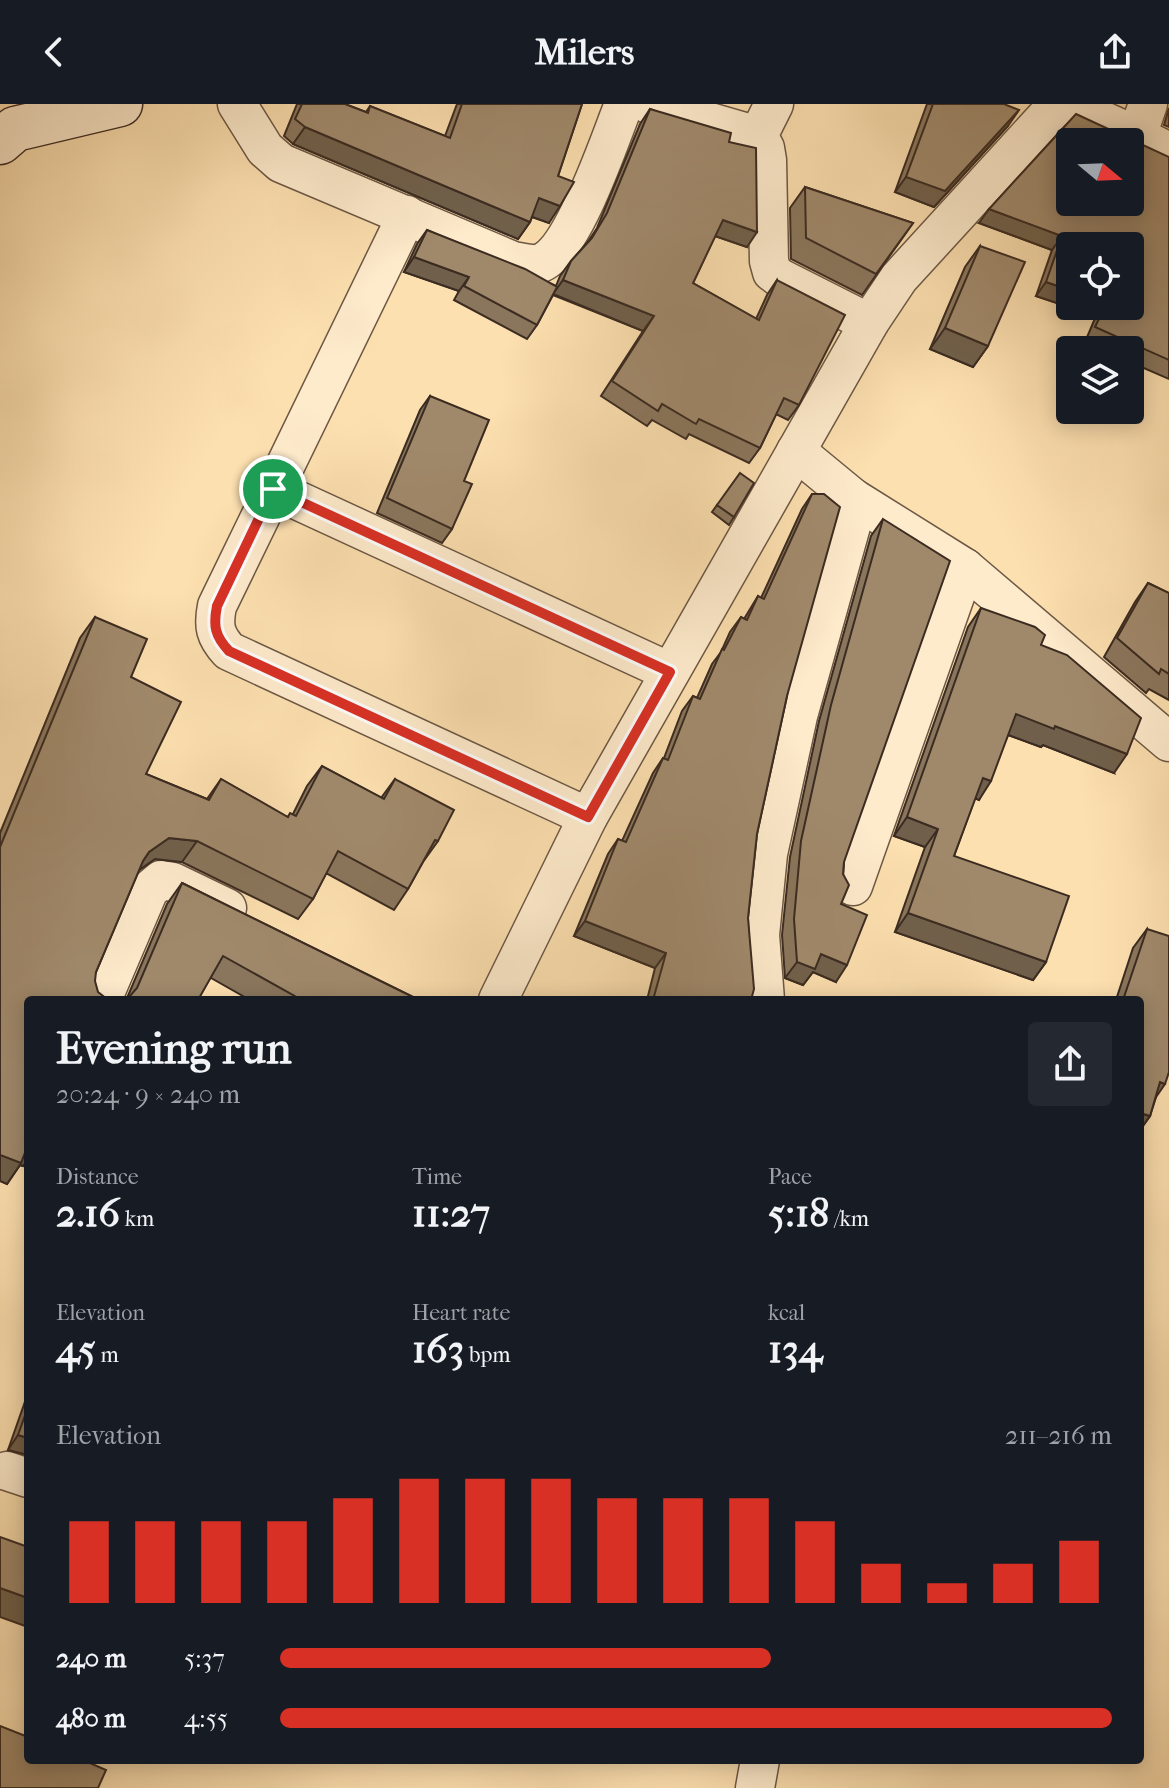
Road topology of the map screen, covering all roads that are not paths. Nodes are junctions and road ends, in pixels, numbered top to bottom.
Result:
1 (120, 104) edge
2 (237, 104) edge
3 (624, 104) edge
4 (648, 104) edge
5 (1058, 104) edge
6 (1066, 104) edge
7 (766, 120) edge
8 (1151, 131) edge
9 (0, 142) edge
10 (407, 215) junction
11 (869, 323) junction
12 (796, 451) junction
13 (273, 489) junction
14 (853, 498) junction
15 (965, 568) junction
16 (670, 672) junction
17 (1169, 742) edge
18 (588, 817) junction
19 (853, 886) dead end
20 (257, 923) edge
21 (104, 996) edge
22 (500, 996) edge
23 (765, 996) edge
24 (759, 1764) edge
25 (755, 1788) edge

1 - 9 street
2 - 10 street
3 - 10 street
4 - 7 street
5 - 11 street
6 - 8 street
7 - 11 street
10 - 13 street
11 - 12 street
12 - 14 street
12 - 16 street
13 - 16 street
13 - 18 street
14 - 15 street
14 - 23 street
15 - 17 street
15 - 19 street
16 - 18 street
18 - 22 street
20 - 21 street
24 - 25 street

